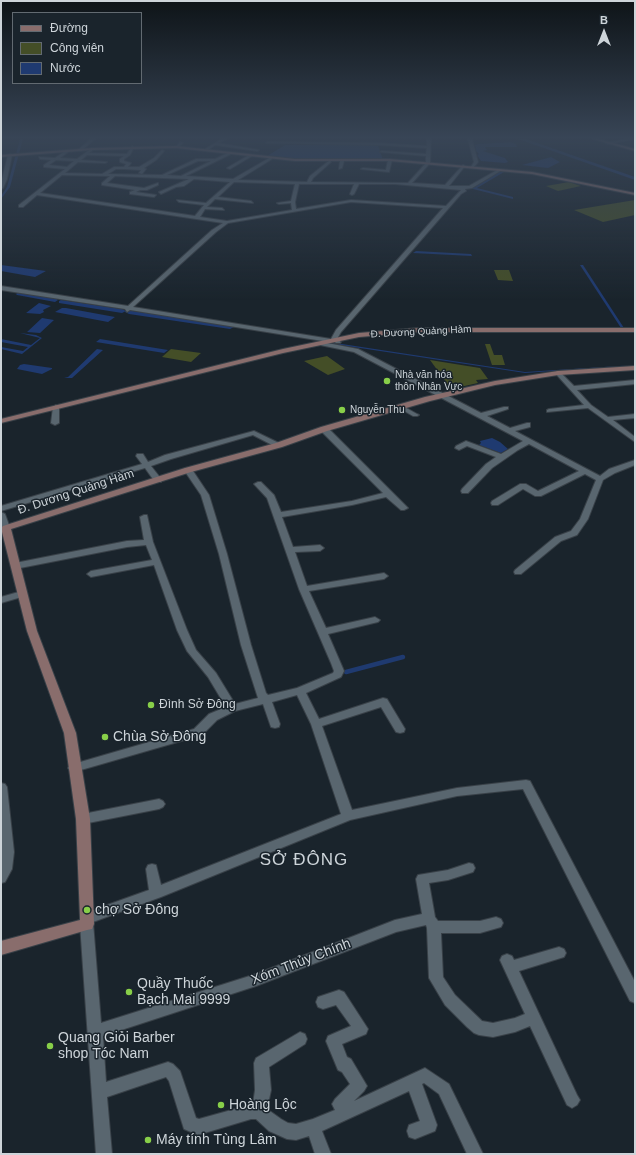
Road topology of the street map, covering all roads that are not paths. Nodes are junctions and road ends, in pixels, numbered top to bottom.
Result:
1 (132, 193) edge
2 (220, 193) edge
3 (295, 193) edge
4 (460, 193) edge
5 (36, 194) joint
6 (154, 196) dead end
7 (215, 198) junction
8 (179, 201) dead end
9 (251, 202) dead end
10 (293, 202) junction
11 (279, 203) dead end
12 (207, 204) junction
13 (21, 206) dead end
14 (447, 207) junction
15 (203, 208) junction
16 (222, 210) dead end
17 (294, 210) junction
18 (196, 218) junction
19 (227, 222) junction
20 (1, 288) edge
21 (127, 310) junction
22 (635, 330) edge
23 (334, 341) junction
24 (316, 343) junction
25 (635, 368) edge
26 (558, 373) junction
27 (635, 382) edge
28 (574, 388) junction
29 (442, 396) junction
30 (397, 406) junction
31 (589, 406) junction
32 (56, 407) junction
33 (506, 408) dead end
34 (549, 411) dead end
35 (415, 415) dead end
36 (480, 416) junction
37 (635, 416) edge
38 (607, 419) junction
39 (1, 421) edge
40 (55, 423) dead end
41 (527, 425) dead end
42 (324, 429) junction
43 (508, 431) junction
44 (635, 440) edge
45 (528, 442) junction
46 (279, 445) junction
47 (459, 448) dead end
48 (140, 456) dead end
49 (502, 457) junction
50 (635, 462) edge
51 (147, 465) junction
52 (188, 470) junction
53 (585, 471) junction
54 (600, 479) junction
55 (158, 480) junction
56 (258, 484) dead end
57 (465, 491) dead end
58 (388, 494) junction
59 (495, 504) dead end
60 (404, 508) dead end
61 (1, 509) edge
62 (1, 514) edge
63 (279, 515) junction
64 (144, 517) dead end
65 (4, 529) edge
66 (149, 542) junction
67 (320, 548) dead end
68 (291, 550) junction
69 (157, 562) junction
70 (15, 566) junction
71 (518, 572) dead end
72 (91, 574) dead end
73 (384, 576) dead end
74 (304, 589) junction
75 (22, 594) junction
76 (1, 600) edge
77 (375, 620) dead end
78 (322, 632) junction
79 (300, 691) junction
80 (266, 699) junction
81 (232, 708) junction
82 (275, 724) dead end
83 (316, 724) junction
84 (400, 729) dead end
85 (74, 768) junction
86 (1, 787) edge
87 (159, 804) dead end
88 (348, 816) junction
89 (83, 819) junction
90 (469, 868) dead end
91 (152, 869) dead end
92 (1, 878) edge
93 (156, 893) junction
94 (87, 921) junction
95 (431, 923) junction
96 (496, 923) dead end
97 (1, 948) edge
98 (559, 953) dead end
99 (635, 996) edge
100 (323, 1002) dead end
101 (534, 1018) junction
102 (94, 1032) junction
103 (300, 1039) dead end
104 (413, 1080) junction
105 (99, 1092) junction
106 (572, 1100) dead end
107 (260, 1112) junction
108 (344, 1114) junction
109 (313, 1127) junction
110 (415, 1131) dead end
111 (104, 1154) edge
112 (323, 1154) edge
113 (475, 1154) edge

1 - 6 street
2 - 7 street
3 - 10 street
4 - 14 street
5 - 13 street
5 - 18 street
7 - 9 street
7 - 12 street
8 - 12 street
10 - 11 street
10 - 17 street
12 - 15 street
14 - 17 street
14 - 23 street
15 - 16 street
15 - 18 street
17 - 19 street
18 - 19 street
19 - 21 street
20 - 21 street
21 - 23 street
22 - 23 main road, Đ. Dương Quảng Hàm
23 - 24 main road, Đ. Dương Quảng Hàm
24 - 29 street
24 - 32 main road, Đ. Dương Quảng Hàm
25 - 26 main road, Đ. Dương Quảng Hàm
26 - 28 street
26 - 29 main road, Đ. Dương Quảng Hàm
27 - 28 street
28 - 31 street
29 - 30 main road, Đ. Dương Quảng Hàm
29 - 36 street
30 - 35 street
30 - 42 main road, Đ. Dương Quảng Hàm
31 - 34 street
31 - 38 street
32 - 39 main road, Đ. Dương Quảng Hàm
32 - 40 street
33 - 36 street
36 - 43 street
37 - 38 street
38 - 44 street
41 - 43 street
42 - 46 main road, Đ. Dương Quảng Hàm
42 - 58 street
43 - 45 street
45 - 49 street
45 - 53 street
46 - 51 street
46 - 52 main road, Đ. Dương Quảng Hàm
47 - 49 street
48 - 51 street
49 - 57 street
50 - 54 street
51 - 55 street
51 - 61 street
52 - 55 main road, Đ. Dương Quảng Hàm
52 - 80 street
53 - 54 street
53 - 59 street
54 - 71 street
55 - 65 main road, Đ. Dương Quảng Hàm
56 - 63 street
58 - 60 street
58 - 63 street
62 - 65 street
63 - 68 street
64 - 66 street
65 - 70 main road, Đ. Dương Quảng Hàm
66 - 69 street
66 - 70 street
67 - 68 street
68 - 74 street
69 - 72 street
69 - 81 street
70 - 75 main road, Đ. Dương Quảng Hàm
73 - 74 street
74 - 78 street
75 - 76 street
75 - 85 main road, Đ. Dương Quảng Hàm
77 - 78 street
78 - 79 street
79 - 80 street
79 - 83 street
80 - 81 street
80 - 82 street
81 - 85 street
83 - 84 street
83 - 88 street
85 - 89 main road, Đ. Dương Quảng Hàm
86 - 92 street
87 - 89 street
88 - 93 street
88 - 99 street
89 - 94 main road, Đ. Dương Quảng Hàm
90 - 95 street
91 - 93 street
93 - 94 street
94 - 97 main road
94 - 102 street
95 - 96 street, Xóm Thủy Chính
95 - 101 street
95 - 102 street, Xóm Thủy Chính
98 - 101 street
100 - 108 street
101 - 106 street
102 - 105 street
103 - 107 street
104 - 108 street
104 - 110 street
104 - 113 street
105 - 107 street
105 - 111 street
107 - 109 street
108 - 109 street
109 - 112 street

